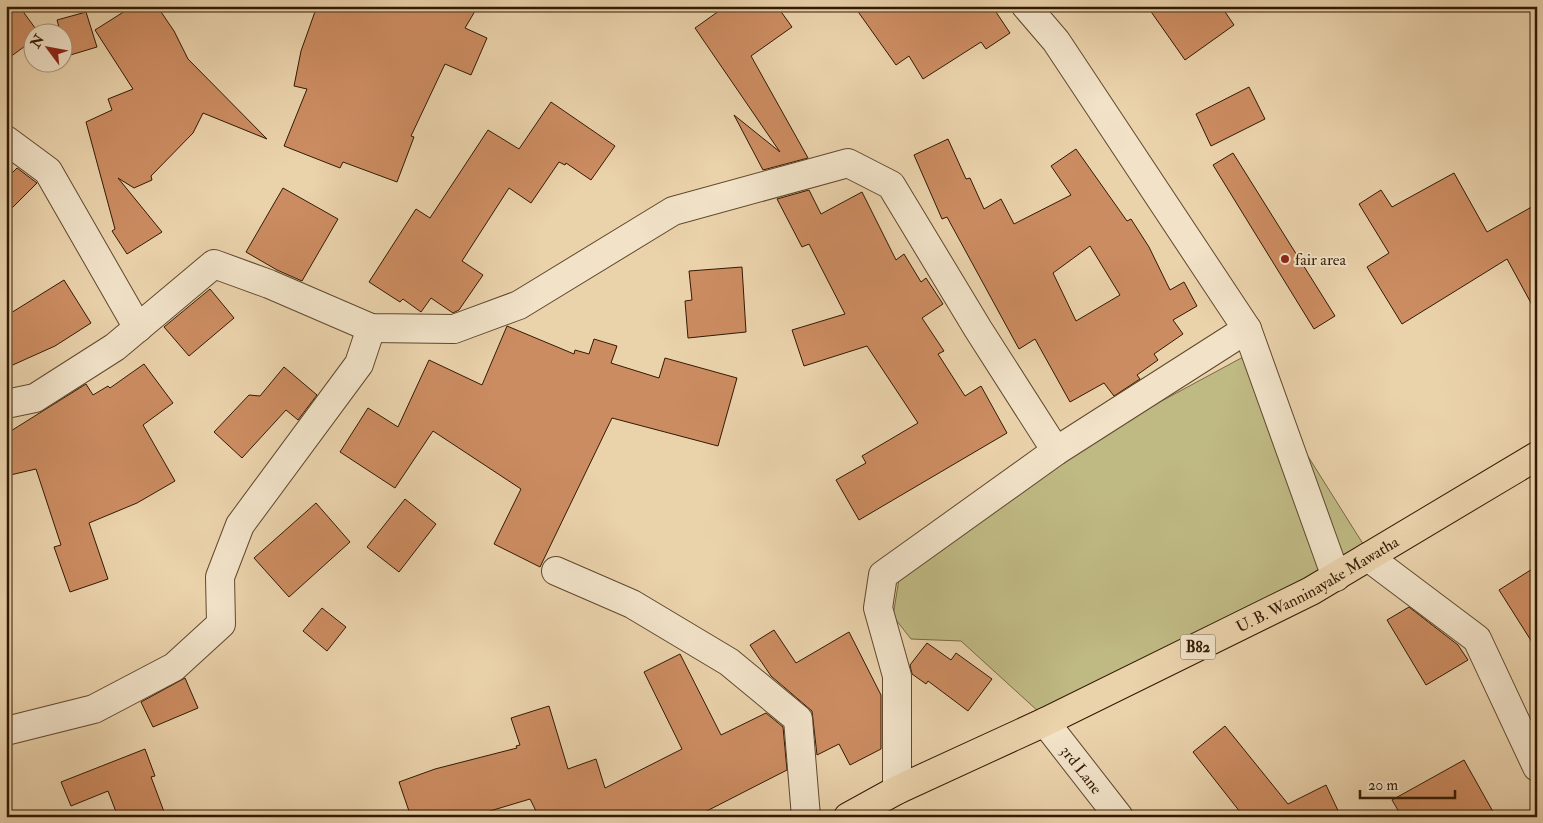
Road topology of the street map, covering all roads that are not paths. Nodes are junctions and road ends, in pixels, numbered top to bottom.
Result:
1 (1026, 6) edge
2 (6, 140) edge
3 (138, 328) junction
4 (371, 328) junction
5 (1248, 330) junction
6 (6, 404) edge
7 (1056, 451) junction
8 (1537, 456) edge
9 (1368, 557) junction
10 (556, 571) dead end
11 (1336, 577) junction
12 (1045, 722) junction
13 (6, 731) edge
14 (1537, 767) edge
15 (897, 790) junction
16 (806, 817) edge
17 (848, 817) edge
18 (1119, 817) edge

1 - 5 street
2 - 3 street
3 - 4 street
3 - 6 street
4 - 7 street
4 - 13 street
5 - 7 street
5 - 11 street
7 - 15 street
8 - 9 main road, U. B. Wanninayake Mawatha / B82
9 - 11 main road, U. B. Wanninayake Mawatha / B82
9 - 14 street
10 - 16 street
11 - 12 main road, U. B. Wanninayake Mawatha / B82
12 - 15 main road, U. B. Wanninayake Mawatha / B82
12 - 18 street, 3rd Lane
15 - 17 main road, U. B. Wanninayake Mawatha / B82

